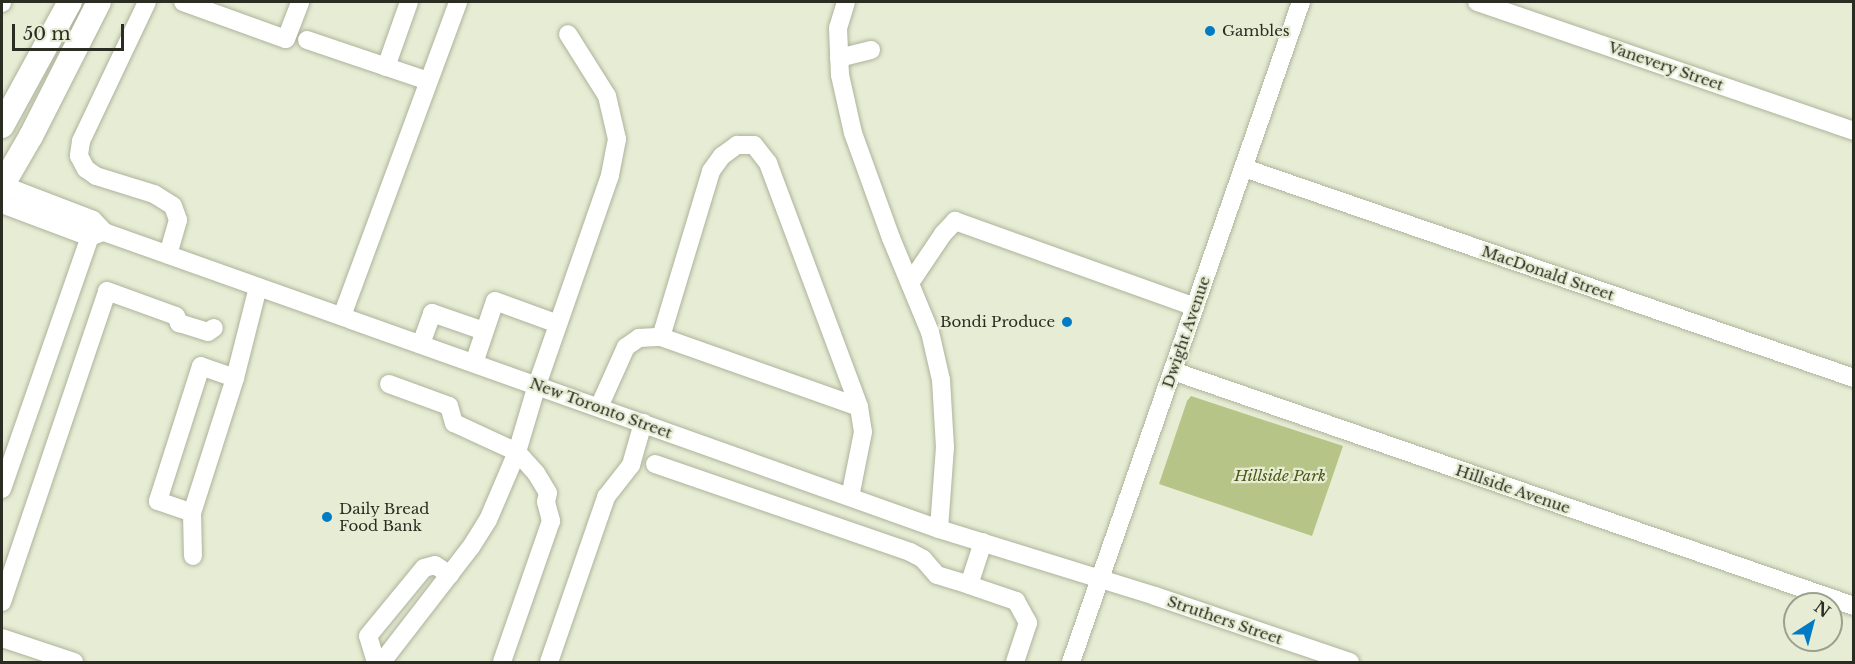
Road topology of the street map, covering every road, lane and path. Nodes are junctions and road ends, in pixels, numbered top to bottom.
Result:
1 (70, 2) edge
2 (99, 2) edge
3 (147, 2) edge
4 (183, 2) edge
5 (300, 2) edge
6 (409, 2) edge
7 (458, 2) edge
8 (846, 2) edge
9 (1301, 2) edge
10 (1477, 2) edge
11 (568, 34) dead end
12 (307, 40) dead end
13 (871, 51) dead end
14 (839, 57) junction
15 (386, 67) junction
16 (428, 81) junction
17 (2, 126) edge
18 (1854, 131) edge
19 (1244, 168) junction
20 (2, 185) edge
21 (2, 204) edge
22 (97, 234) junction
23 (168, 255) junction
24 (910, 284) junction
25 (258, 286) junction
26 (1195, 307) junction
27 (342, 316) junction
28 (558, 324) junction
29 (484, 332) junction
30 (661, 337) junction
31 (244, 338) junction
32 (421, 344) junction
33 (474, 363) junction
34 (1173, 371) junction
35 (234, 378) junction
36 (1854, 378) edge
37 (389, 384) dead end
38 (537, 385) junction
39 (599, 407) junction
40 (859, 407) junction
41 (643, 423) junction
42 (517, 452) junction
43 (655, 464) dead end
44 (2, 489) edge
45 (850, 497) junction
46 (192, 513) junction
47 (939, 529) junction
48 (983, 542) junction
49 (193, 556) dead end
50 (450, 575) junction
51 (1100, 579) junction
52 (969, 585) junction
53 (2, 602) edge
54 (1854, 606) edge
55 (2, 638) edge
56 (74, 663) edge
57 (376, 663) edge
58 (382, 663) edge
59 (502, 663) edge
60 (549, 663) edge
61 (1015, 663) edge
62 (1071, 663) edge
63 (1350, 663) edge

1 - 17 main road
2 - 20 main road
3 - 23 street
4 - 5 street
6 - 15 street
7 - 16 street
8 - 14 street
9 - 19 street, Dwight Avenue
10 - 18 street, Vanevery Street
11 - 28 street
12 - 15 street
13 - 14 street
14 - 24 street
15 - 16 street
16 - 27 street
19 - 26 street, Dwight Avenue
19 - 36 street, MacDonald Street
20 - 22 street, New Toronto Street
21 - 22 street, New Toronto Street
22 - 23 street, New Toronto Street
22 - 44 street
23 - 25 street, New Toronto Street
24 - 26 street
24 - 47 street
25 - 27 street, New Toronto Street
25 - 31 street
26 - 34 street, Dwight Avenue
27 - 32 street, New Toronto Street
28 - 29 street
28 - 38 street
29 - 32 street
29 - 33 street
30 - 39 street
30 - 40 street
30 - 40 street
31 - 35 street
31 - 53 street
32 - 33 street, New Toronto Street
33 - 38 street, New Toronto Street
34 - 51 street, Dwight Avenue
34 - 54 street, Hillside Avenue
35 - 46 street
35 - 46 street
37 - 42 street
38 - 39 street, New Toronto Street
38 - 42 street
39 - 41 street, New Toronto Street
40 - 45 street
41 - 45 street, New Toronto Street
41 - 60 street
42 - 50 street
42 - 59 street
43 - 52 street
45 - 47 street, New Toronto Street
46 - 49 street
47 - 48 street, New Toronto Street
48 - 51 street, New Toronto Street
48 - 52 street
50 - 57 street
50 - 58 street
51 - 62 street, Dwight Avenue
51 - 63 street, Struthers Street
52 - 61 street
55 - 56 street

